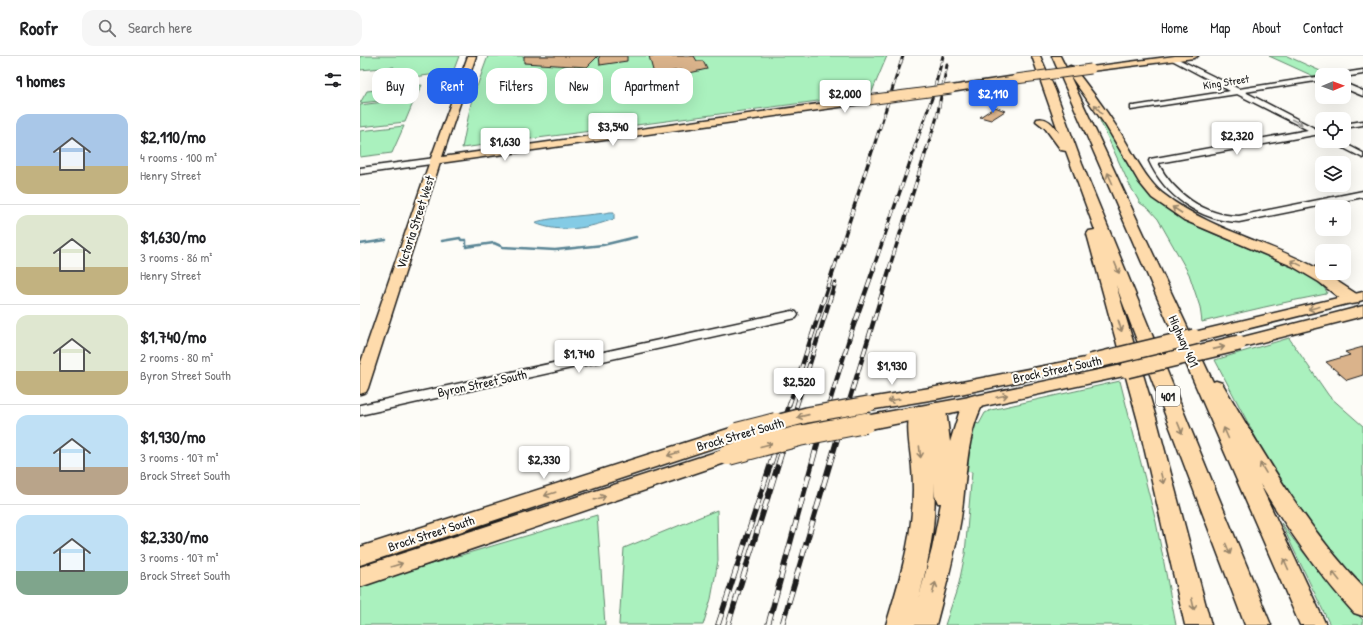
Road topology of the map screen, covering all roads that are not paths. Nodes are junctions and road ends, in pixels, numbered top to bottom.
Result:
1 (472, 56) edge
2 (1036, 56) edge
3 (1056, 56) edge
4 (1062, 56) edge
5 (1194, 56) edge
6 (1174, 59) junction
7 (1363, 72) edge
8 (1351, 74) edge
9 (1315, 79) edge
10 (1351, 88) edge
11 (1238, 92) junction
12 (1363, 94) edge
13 (1134, 108) dead end
14 (1042, 121) dead end
15 (1363, 123) edge
16 (1351, 125) edge
17 (1315, 130) edge
18 (1315, 133) edge
19 (1348, 148) edge
20 (1363, 156) edge
21 (435, 161) junction
22 (1077, 165) junction
23 (360, 171) edge
24 (1363, 194) edge
25 (1126, 213) junction
26 (1357, 307) edge
27 (792, 315) dead end
28 (364, 364) edge
29 (1092, 370) junction
30 (360, 388) edge
31 (975, 402) junction
32 (928, 403) junction
33 (360, 410) edge
34 (946, 530) junction
35 (360, 556) edge
36 (360, 577) edge
37 (1363, 604) edge
38 (899, 625) edge
39 (922, 625) edge
40 (1198, 625) edge
41 (1258, 625) edge
42 (1313, 625) edge

1 - 21 main road, Victoria Street West
2 - 22 highway, 401
25 -> 3 highway, Highway 401
26 -> 4 highway
5 - 6 main road
6 - 11 street
6 - 21 main road, bridge
7 - 8 street
9 - 11 street, King Street
10 - 12 street
11 - 13 street, King Street
11 -> 17 street
14 - 22 highway
15 - 16 street
18 - 24 street
19 - 20 street
21 - 23 street
21 - 28 main road, Victoria Street West
22 -> 40 highway
22 -> 41 highway, 401
37 -> 25 highway
42 -> 25 highway, Highway 401
26 -> 29 main road, Brock Street South, bridge
29 -> 26 main road, bridge
27 - 33 street, Byron Street South
28 - 30 main road, Victoria Street West
31 -> 29 main road, Brock Street South
29 - 32 main road, Brock Street South
31 - 32 main road, Brock Street South
31 - 34 highway
32 - 34 highway
32 -> 35 main road, Brock Street South, bridge
36 -> 32 main road, Brock Street South, bridge
32 -> 38 highway
39 -> 34 highway

